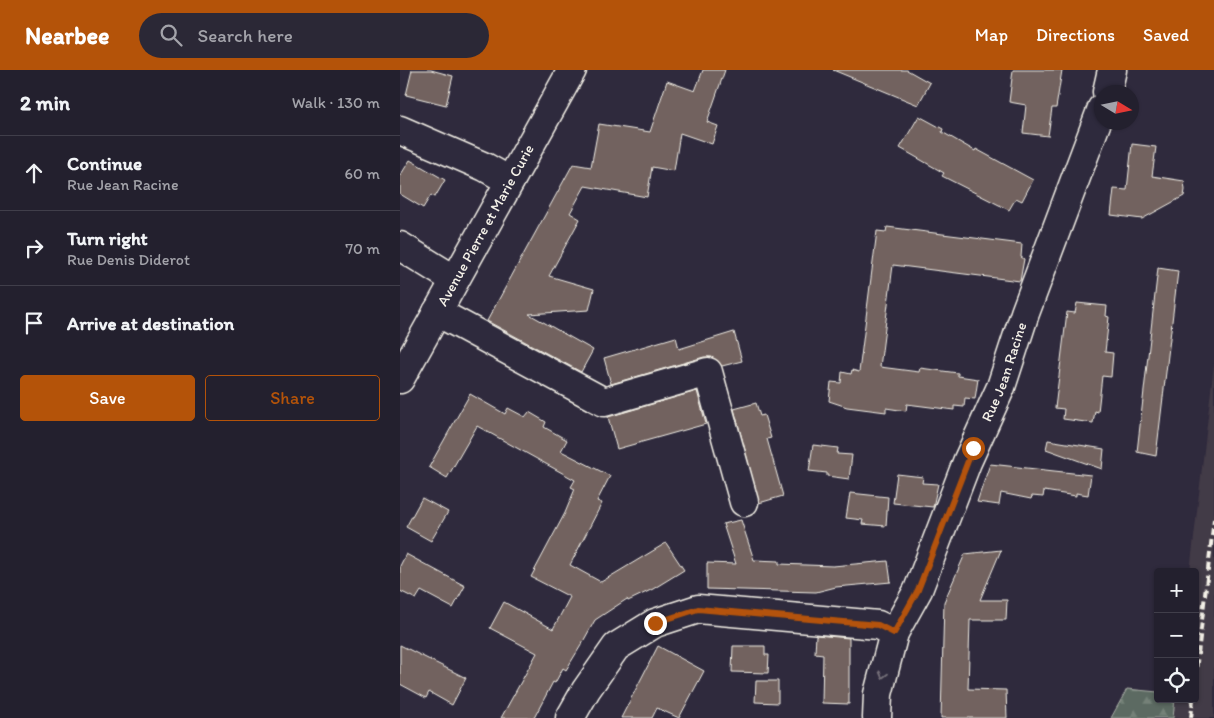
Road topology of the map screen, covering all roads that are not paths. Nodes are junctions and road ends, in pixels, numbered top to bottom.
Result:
1 (572, 70) edge
2 (1112, 70) edge
3 (1108, 85) edge
4 (1094, 129) edge
5 (400, 130) edge
6 (510, 181) junction
7 (400, 246) edge
8 (455, 280) junction
9 (437, 312) junction
10 (400, 379) edge
11 (744, 502) dead end
12 (894, 633) junction
13 (570, 718) edge
14 (877, 718) edge

1 - 6 street, Avenue Pierre et Marie Curie
2 - 3 street
4 - 12 street, Rue Jean Racine
5 - 6 street
6 - 8 street, Avenue Pierre et Marie Curie
7 - 8 street
8 - 9 street, Avenue Pierre et Marie Curie
9 - 10 street, Avenue Pierre et Marie Curie
9 - 11 street
12 - 13 street
12 -> 14 street, Rue Jean Racine

